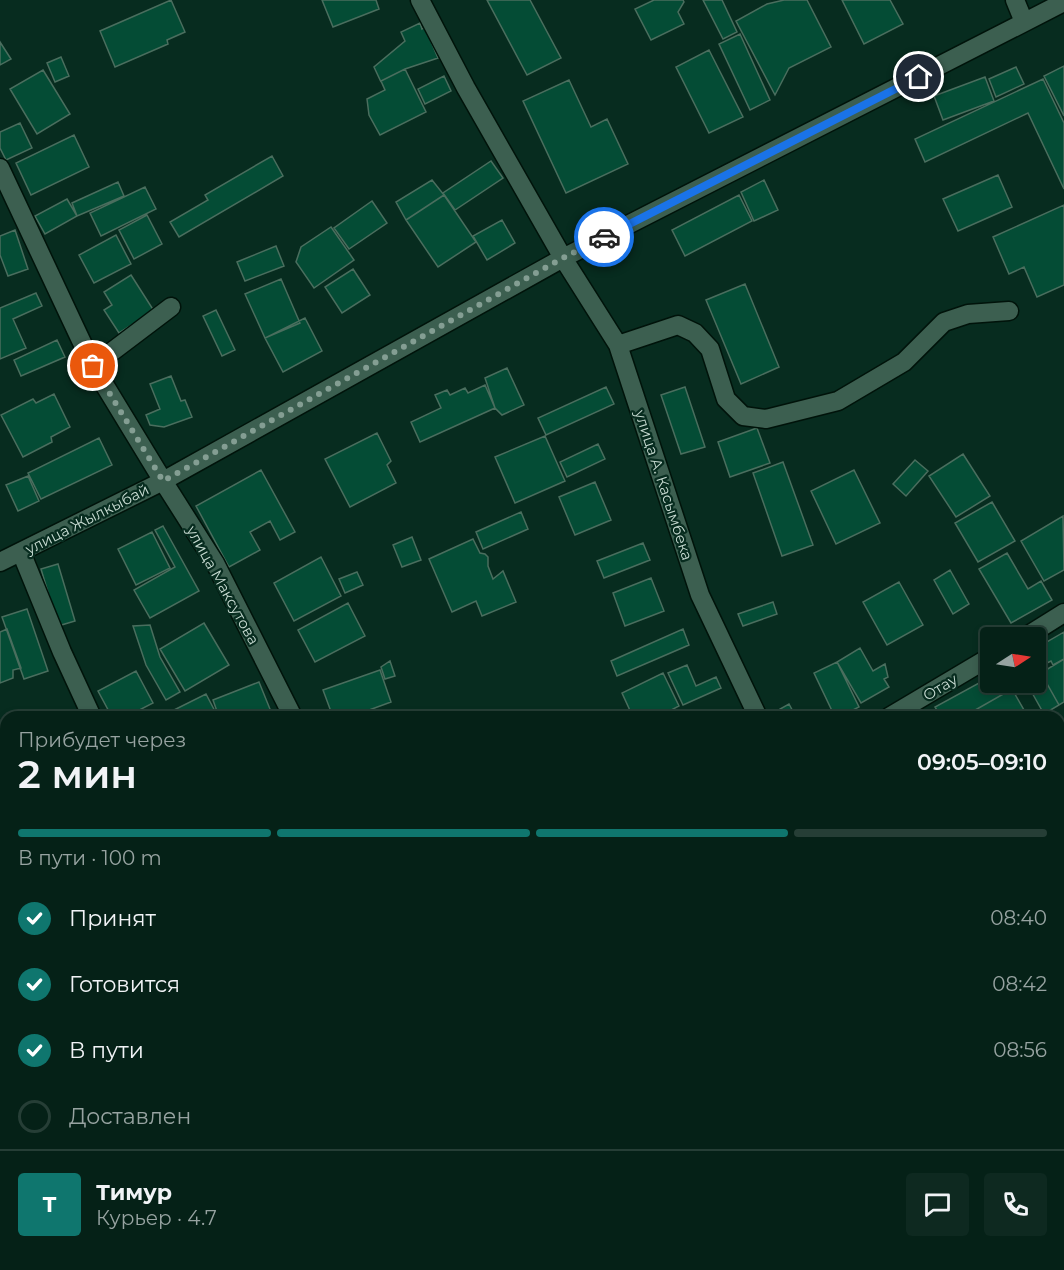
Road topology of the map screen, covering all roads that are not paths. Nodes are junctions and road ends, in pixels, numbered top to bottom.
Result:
1 (420, 0) edge
2 (1015, 0) edge
3 (1064, 2) edge
4 (1024, 22) junction
5 (0, 168) edge
6 (563, 258) junction
7 (171, 308) dead end
8 (1010, 311) dead end
9 (618, 345) junction
10 (93, 366) junction
11 (163, 481) junction
12 (21, 552) junction
13 (0, 562) edge
14 (1064, 614) edge
15 (1042, 627) edge
16 (980, 663) edge
17 (89, 711) edge
18 (290, 711) edge
19 (755, 711) edge
20 (899, 711) edge

1 - 6 street, улица А. Касымбека
2 - 4 street
3 - 4 street, улица Жылкыбай
4 - 6 street, улица Жылкыбай
5 - 10 street, улица Максутова
6 - 9 street, улица А. Касымбека
6 - 11 street, улица Жылкыбай
7 - 10 street
8 - 9 street
9 - 19 street, улица А. Касымбека
10 - 11 street, улица Максутова
11 - 12 street, улица Жылкыбай
11 - 18 street, улица Максутова
12 - 13 street, улица Жылкыбай
12 - 17 street
14 - 15 street
16 - 20 street, Отау

